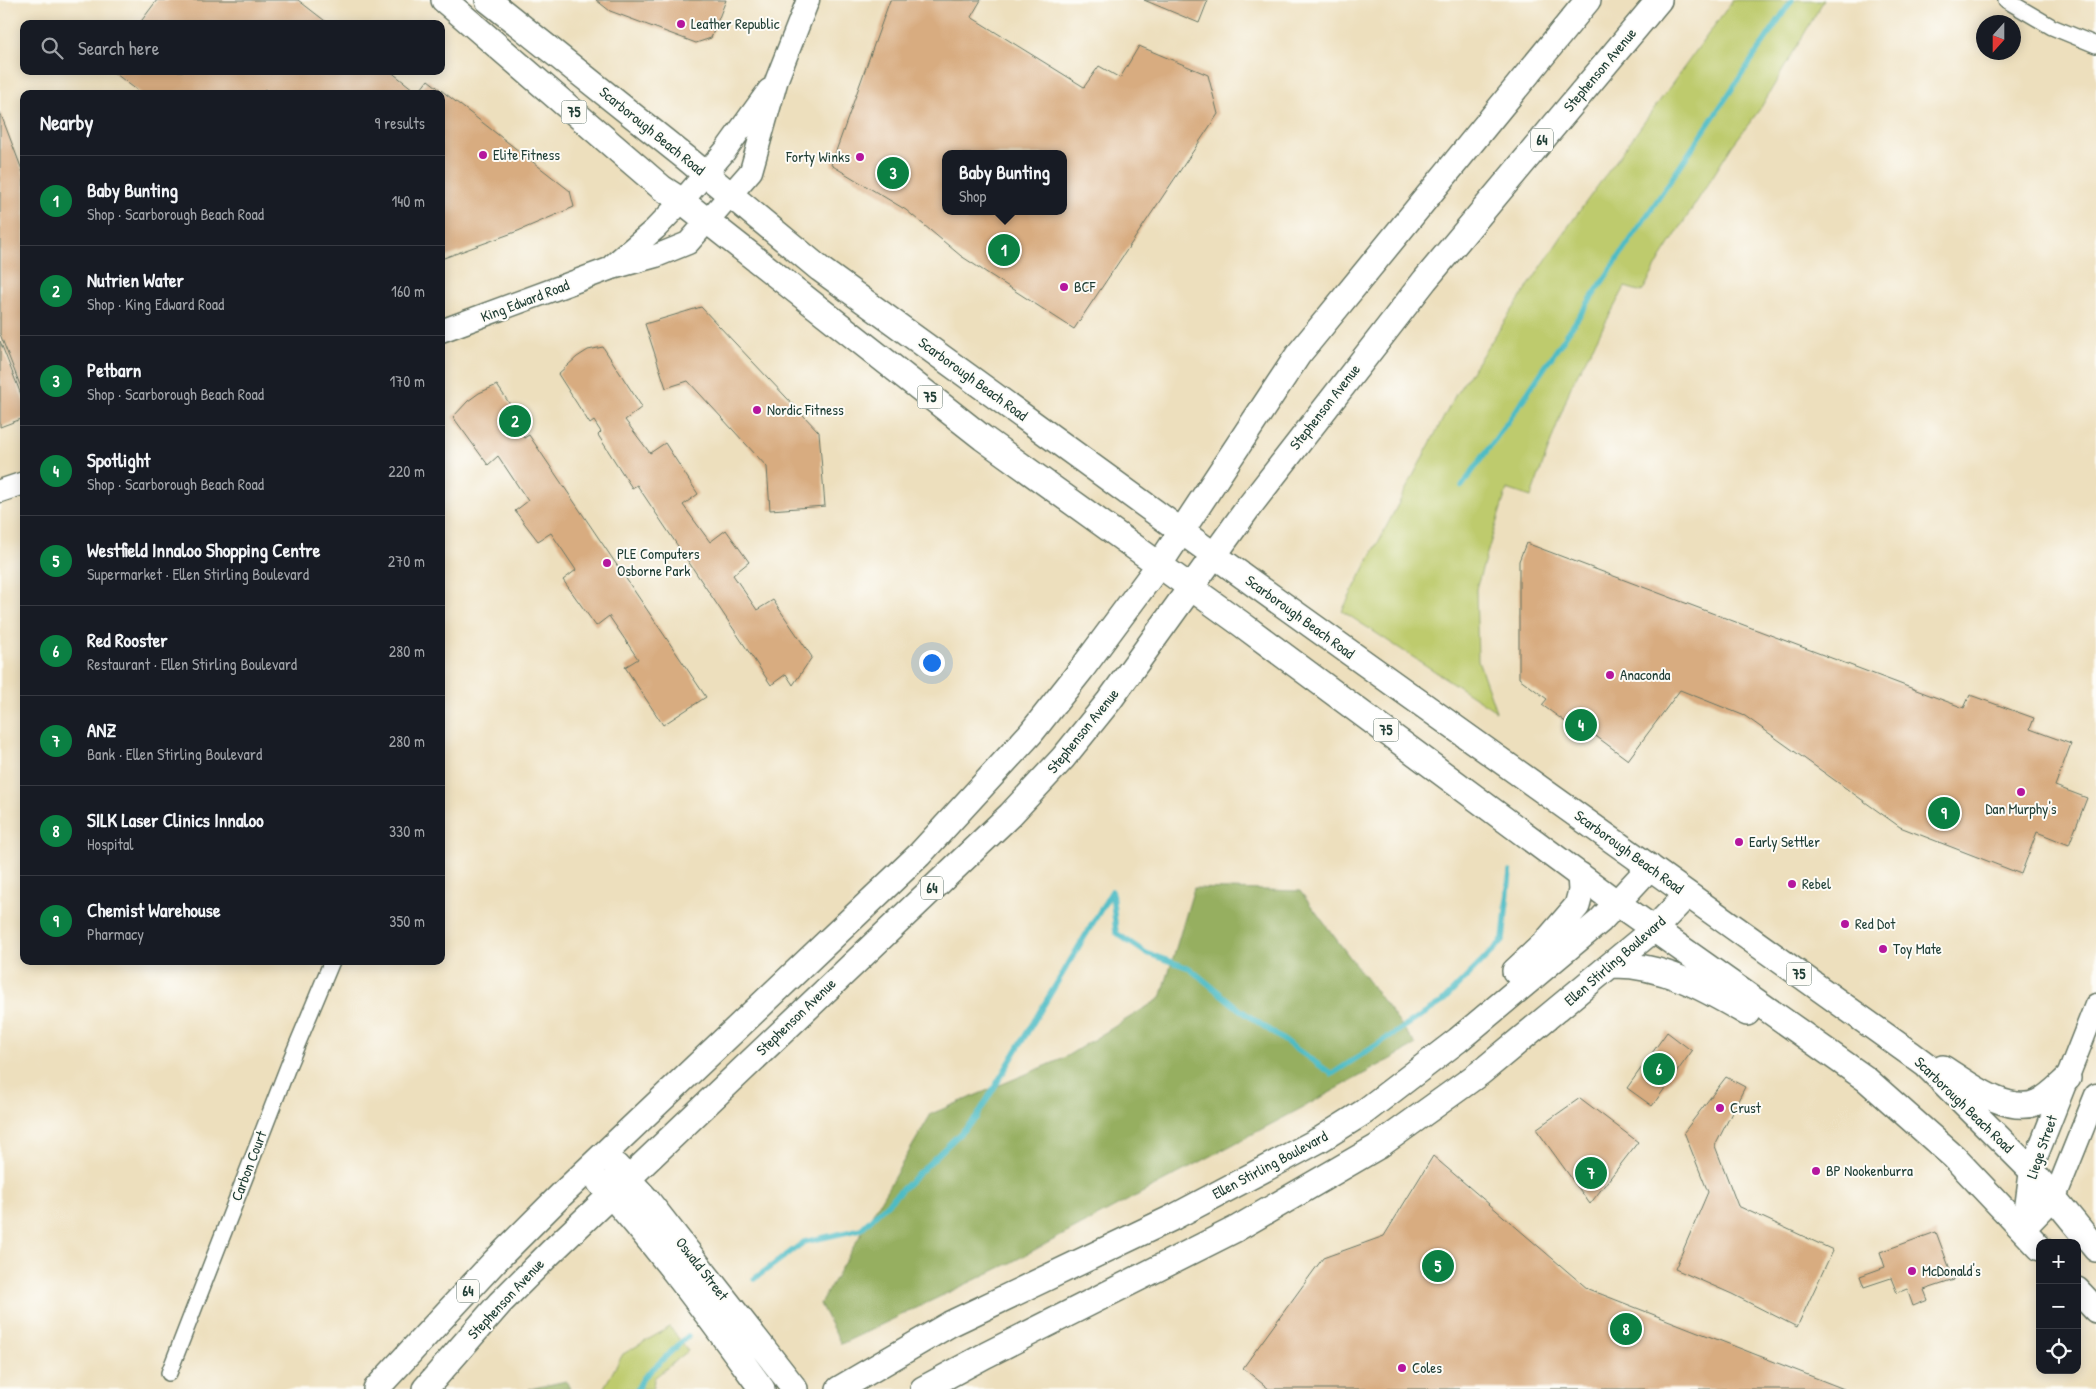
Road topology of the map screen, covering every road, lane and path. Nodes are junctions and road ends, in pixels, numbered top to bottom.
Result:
1 (444, 0) edge
2 (488, 0) edge
3 (808, 0) edge
4 (1588, 0) edge
5 (1659, 0) edge
6 (2006, 0) edge
7 (2096, 45) edge
8 (777, 79) junction
9 (705, 173) junction
10 (730, 194) junction
11 (682, 201) junction
12 (708, 221) junction
13 (608, 269) junction
14 (445, 330) edge
15 (20, 484) edge
16 (0, 491) edge
17 (1183, 531) junction
18 (1214, 554) junction
19 (1159, 565) junction
20 (1190, 588) junction
21 (1650, 866) junction
22 (1580, 875) junction
23 (1687, 895) junction
24 (1617, 902) junction
25 (1654, 929) junction
26 (330, 965) edge
27 (1612, 965) junction
28 (2096, 1005) edge
29 (1458, 1040) junction
30 (1822, 1048) junction
31 (1911, 1054) junction
32 (2068, 1078) junction
33 (2096, 1095) edge
34 (596, 1161) junction
35 (2031, 1170) junction
36 (619, 1186) junction
37 (2055, 1197) junction
38 (2023, 1230) junction
39 (2036, 1244) edge
40 (2096, 1249) edge
41 (2081, 1294) edge
42 (2096, 1310) edge
43 (170, 1373) dead end
44 (376, 1389) edge
45 (425, 1389) edge
46 (762, 1389) edge
47 (795, 1389) edge
48 (839, 1389) edge
49 (923, 1389) edge

1 - 11 main road, 75
2 - 9 main road, Scarborough Beach Road / 75
3 - 8 main road
4 - 17 main road, 64
5 - 18 main road, Stephenson Avenue / 64
6 - 7 street
8 - 9 main road, King Edward Road
8 - 10 main road, King Edward Road
9 - 10 main road, Scarborough Beach Road / 75
9 - 11 main road, King Edward Road
10 - 12 main road, King Edward Road
10 - 17 main road, Scarborough Beach Road / 75
11 - 12 main road, 75
11 - 13 main road, King Edward Road
12 - 13 main road, King Edward Road
12 - 19 main road, 75
13 - 14 main road, King Edward Road
15 - 16 main road
17 - 18 main road, Scarborough Beach Road / 75
17 - 19 main road, 64
18 - 20 main road, Stephenson Avenue / 64
18 - 21 main road, Scarborough Beach Road / 75
19 - 20 main road, 75
19 - 34 main road, 64
20 - 22 main road, 75
20 - 36 main road, Stephenson Avenue / 64
21 - 23 main road, Scarborough Beach Road / 75
21 - 24 main road, Ellen Stirling Boulevard
22 - 24 main road, 75
22 - 29 main road
23 - 25 main road, Ellen Stirling Boulevard
23 - 31 main road, Scarborough Beach Road / 75
24 - 25 main road, 75
24 - 29 main road, Ellen Stirling Boulevard
25 - 27 main road, Ellen Stirling Boulevard
25 - 30 main road, 75
26 - 43 street, Carbon Court
27 - 30 main road
27 - 49 main road, Ellen Stirling Boulevard
28 - 32 main road, Liege Street
29 - 48 main road, Ellen Stirling Boulevard
30 - 38 main road, 75
31 - 32 main road
31 - 35 main road, Scarborough Beach Road / 75
32 - 35 main road, Liege Street
33 - 37 main road, Liege Street
34 - 36 main road, Oswald Street
34 - 44 main road, 64
35 - 37 main road, Scarborough Beach Road / 75
35 - 38 main road, Liege Street
36 - 45 main road, Stephenson Avenue / 64
36 - 46 main road, Oswald Street
36 - 47 main road, Oswald Street
37 - 38 main road, Liege Street
37 - 40 main road, Scarborough Beach Road / 75
38 - 39 main road, 75
41 - 42 main road

